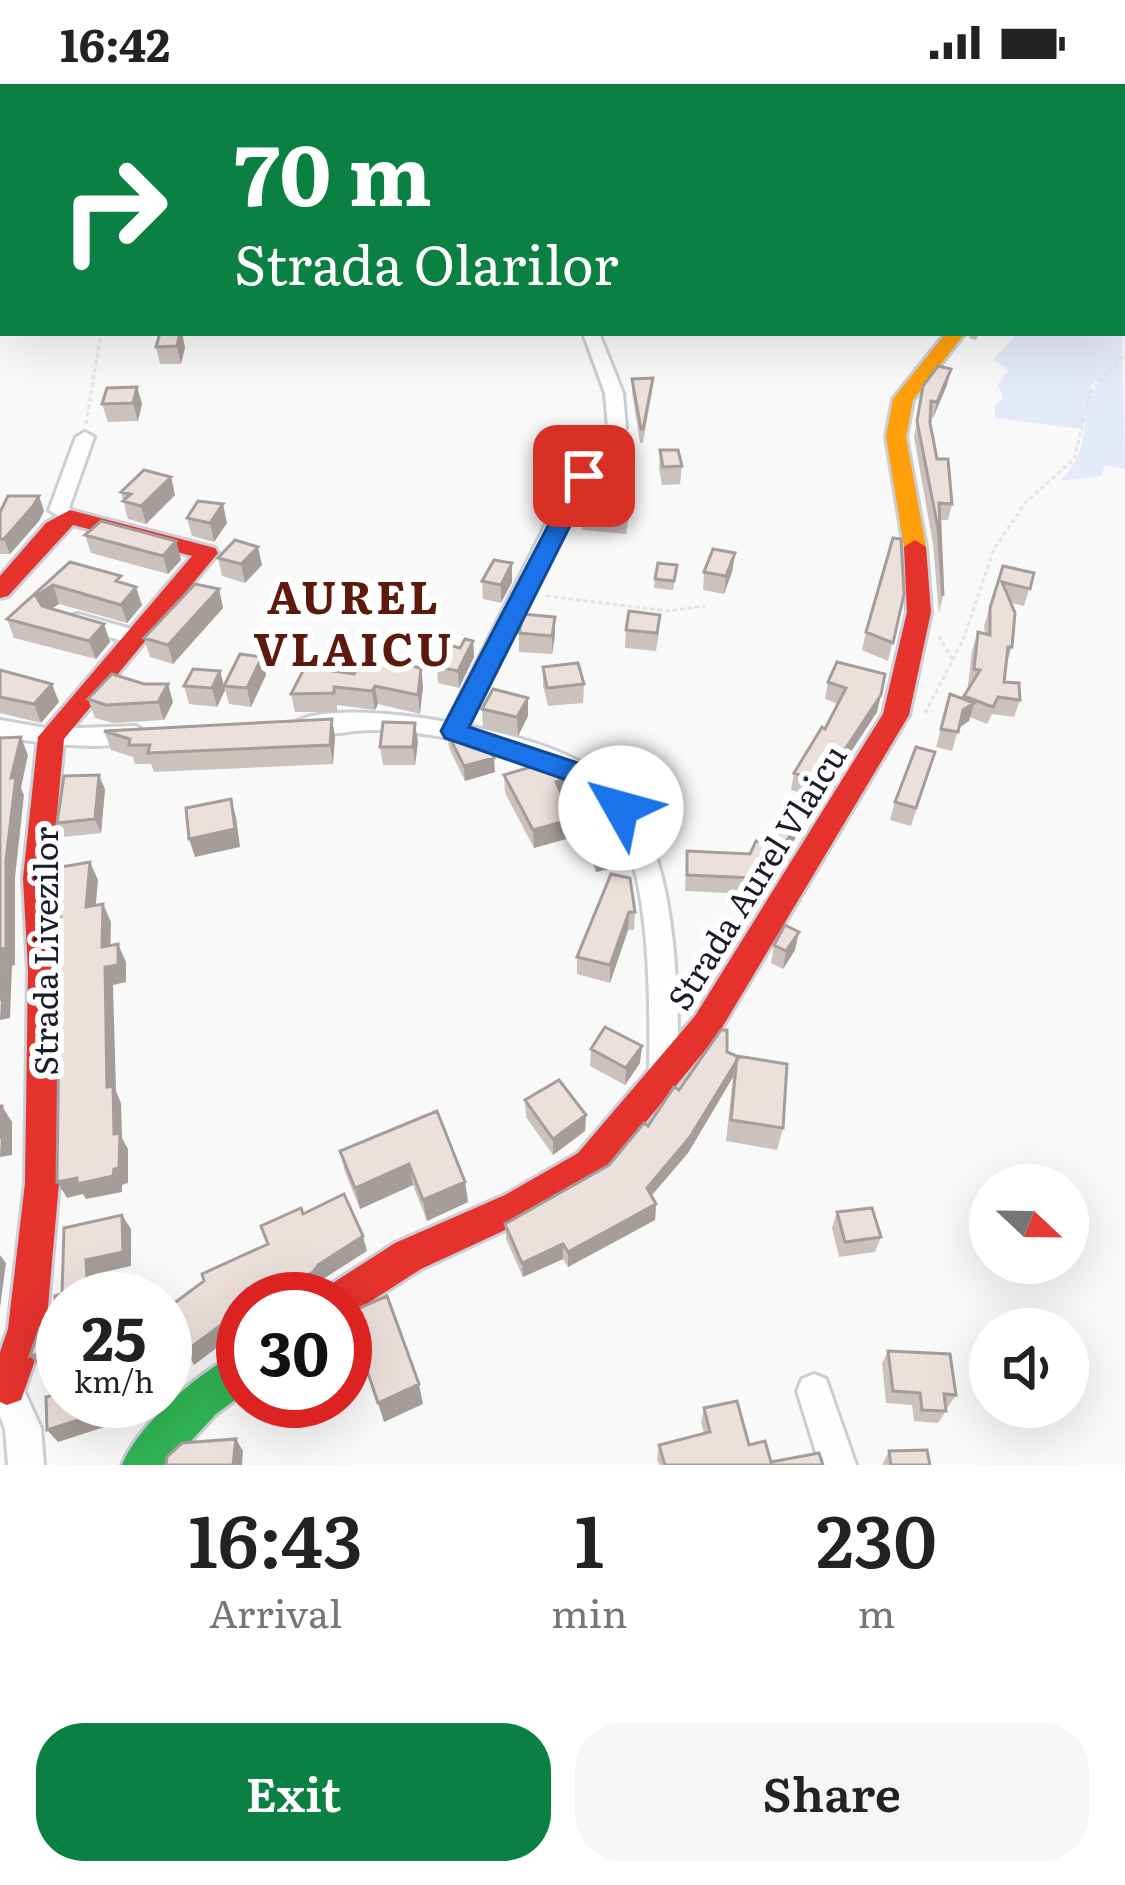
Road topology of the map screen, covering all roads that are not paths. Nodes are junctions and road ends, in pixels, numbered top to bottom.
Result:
1 (592, 336) edge
2 (954, 336) edge
3 (85, 437) road end
4 (73, 517) junction
5 (0, 591) edge
6 (58, 615) edge
7 (134, 637) junction
8 (280, 727) edge
9 (0, 728) edge
10 (454, 731) junction
11 (171, 733) edge
12 (51, 737) junction
13 (664, 1078) junction
14 (372, 1279) edge
15 (4, 1381) edge
16 (216, 1390) edge
17 (814, 1391) dead end
18 (26, 1465) edge
19 (142, 1465) edge
20 (838, 1465) edge

1 - 10 street
2 - 13 street, Strada Aurel Vlaicu
3 - 4 street
4 - 5 street
4 - 7 street
6 - 7 street
7 - 12 street
8 - 10 street
9 - 12 street
10 - 13 street
11 - 12 street
12 - 15 street, Strada Livezilor
13 - 14 street, Strada Aurel Vlaicu
15 - 18 street, Strada Livezilor
16 - 19 street
17 - 20 street

